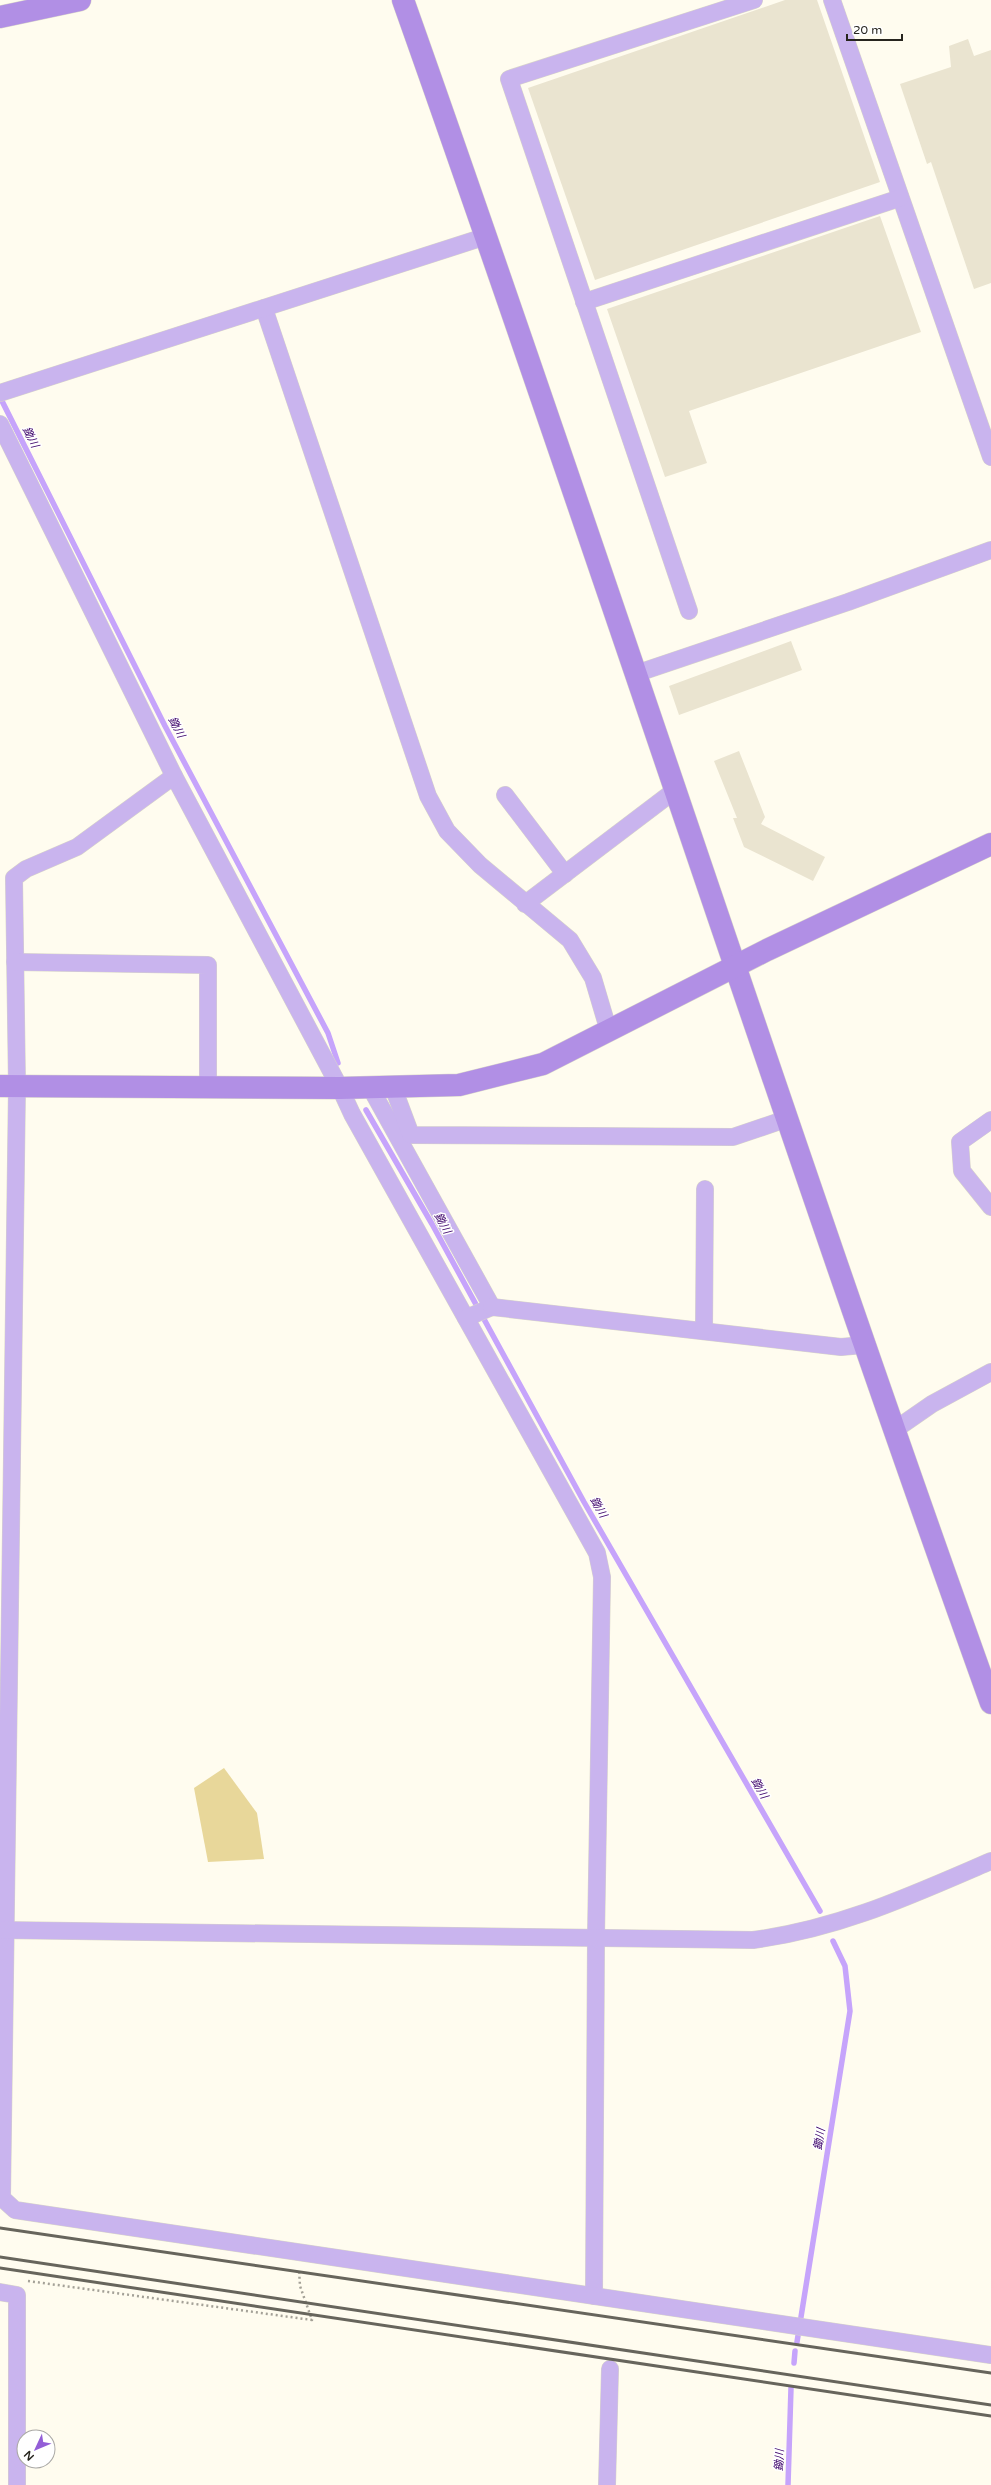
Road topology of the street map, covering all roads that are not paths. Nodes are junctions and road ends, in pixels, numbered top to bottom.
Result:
1 (80, 0) edge
2 (402, 0) edge
3 (754, 0) edge
4 (832, 0) edge
5 (0, 18) edge
6 (900, 198) junction
7 (487, 236) junction
8 (584, 302) junction
9 (264, 308) junction
10 (2, 392) edge
11 (0, 424) edge
12 (991, 456) edge
13 (991, 550) edge
14 (690, 611) dead end
15 (634, 674) junction
16 (174, 776) junction
17 (674, 791) junction
18 (505, 795) dead end
19 (991, 844) edge
20 (565, 874) junction
21 (526, 904) junction
22 (15, 962) junction
23 (735, 967) junction
24 (609, 1032) junction
25 (9, 1086) edge
26 (208, 1087) junction
27 (370, 1087) junction
28 (393, 1087) junction
29 (340, 1088) junction
30 (786, 1119) junction
31 (991, 1120) edge
32 (705, 1189) dead end
33 (991, 1207) edge
34 (479, 1312) junction
35 (704, 1331) junction
36 (863, 1344) junction
37 (991, 1372) edge
38 (893, 1431) junction
39 (991, 1703) edge
40 (991, 1861) edge
41 (3, 1930) edge
42 (596, 1937) junction
43 (0, 2292) edge
44 (594, 2296) junction
45 (991, 2355) edge
46 (610, 2369) dead end
47 (17, 2485) edge
48 (607, 2485) edge

1 - 5 street
2 - 7 street
3 - 8 street
4 - 6 street
6 - 8 street
6 - 12 street
7 - 9 street
7 - 15 street
8 - 14 street
9 - 10 street
9 - 21 street
11 - 16 street
13 - 15 street
15 - 17 street
16 - 22 street
16 - 29 street
17 - 20 street
17 - 23 street
18 - 20 street
19 - 23 street
20 - 21 street
21 - 24 street
22 - 25 street
22 - 26 street
23 - 24 street
23 - 30 street
24 - 28 street
25 - 26 street
25 - 41 street
26 - 29 street
27 - 28 street
27 - 29 street
27 - 34 street
28 - 30 street
29 - 34 street
30 - 36 street
31 - 33 street
32 - 35 street
34 - 35 street
34 - 42 street
35 - 36 street
36 - 38 street
37 - 38 street
38 - 39 street
40 - 42 street
41 - 42 street
41 - 44 street
42 - 44 street
43 - 47 street
44 - 45 street
46 - 48 street

